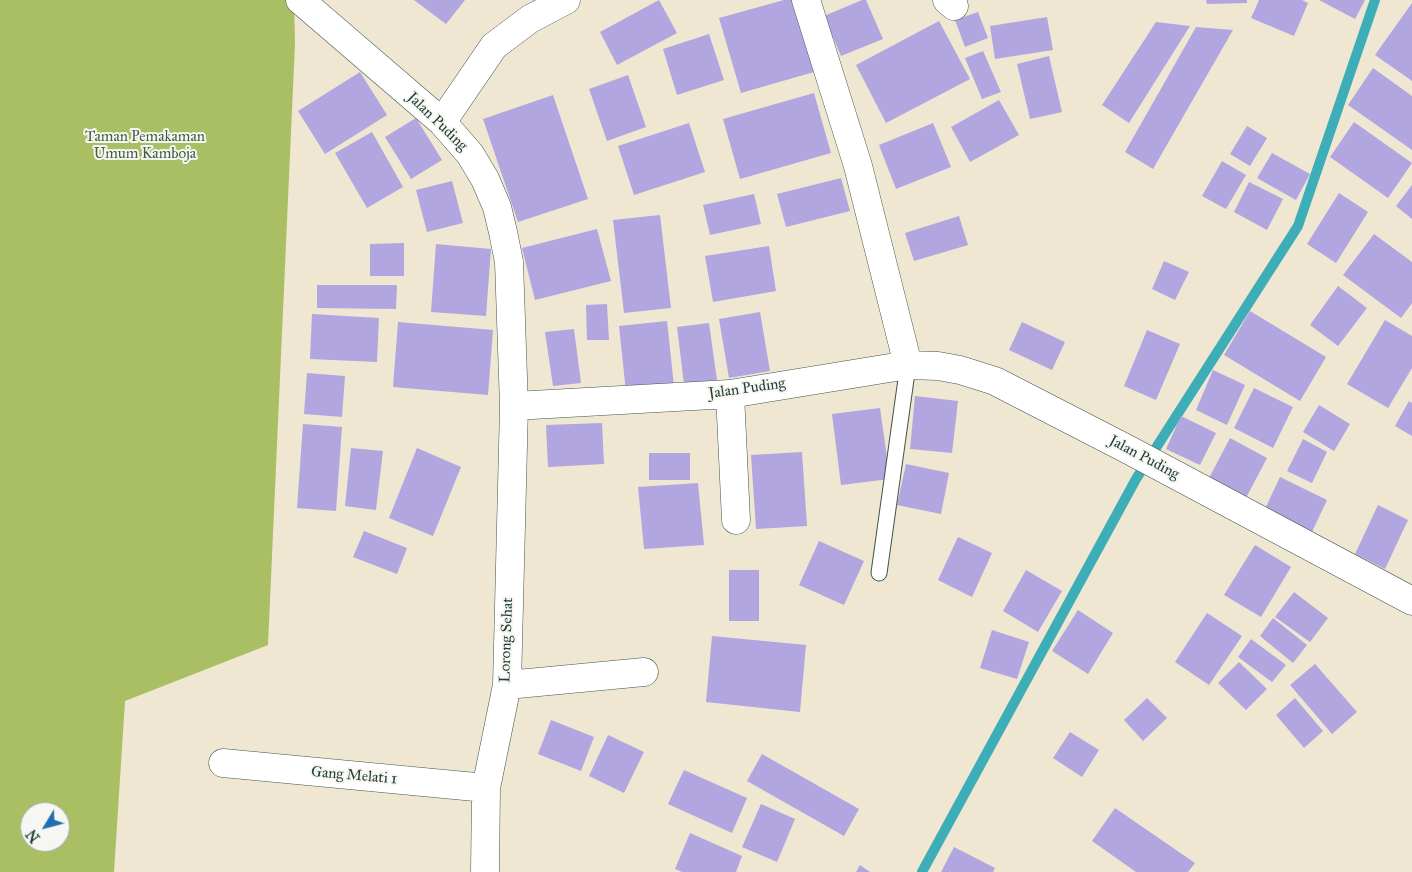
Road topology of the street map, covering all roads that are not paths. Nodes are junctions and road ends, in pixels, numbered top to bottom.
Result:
1 (300, 0) edge
2 (566, 0) edge
3 (806, 0) edge
4 (442, 122) junction
5 (908, 365) junction
6 (730, 394) junction
7 (514, 406) junction
8 (736, 520) dead end
9 (879, 573) dead end
10 (1412, 601) edge
11 (644, 672) dead end
12 (507, 685) junction
13 (223, 763) dead end
14 (486, 788) junction
15 (485, 872) edge

1 - 4 street, Jalan Puding
2 - 4 street
3 - 5 street
4 - 7 street, Jalan Puding
5 - 6 street, Jalan Puding
5 - 9 lane
5 - 10 street, Jalan Puding
6 - 7 street, Jalan Puding
6 - 8 street
7 - 12 street, Lorong Sehat
11 - 12 street
12 - 14 street, Lorong Sehat
13 - 14 street, Gang Melati 1
14 - 15 street, Lorong Sehat

